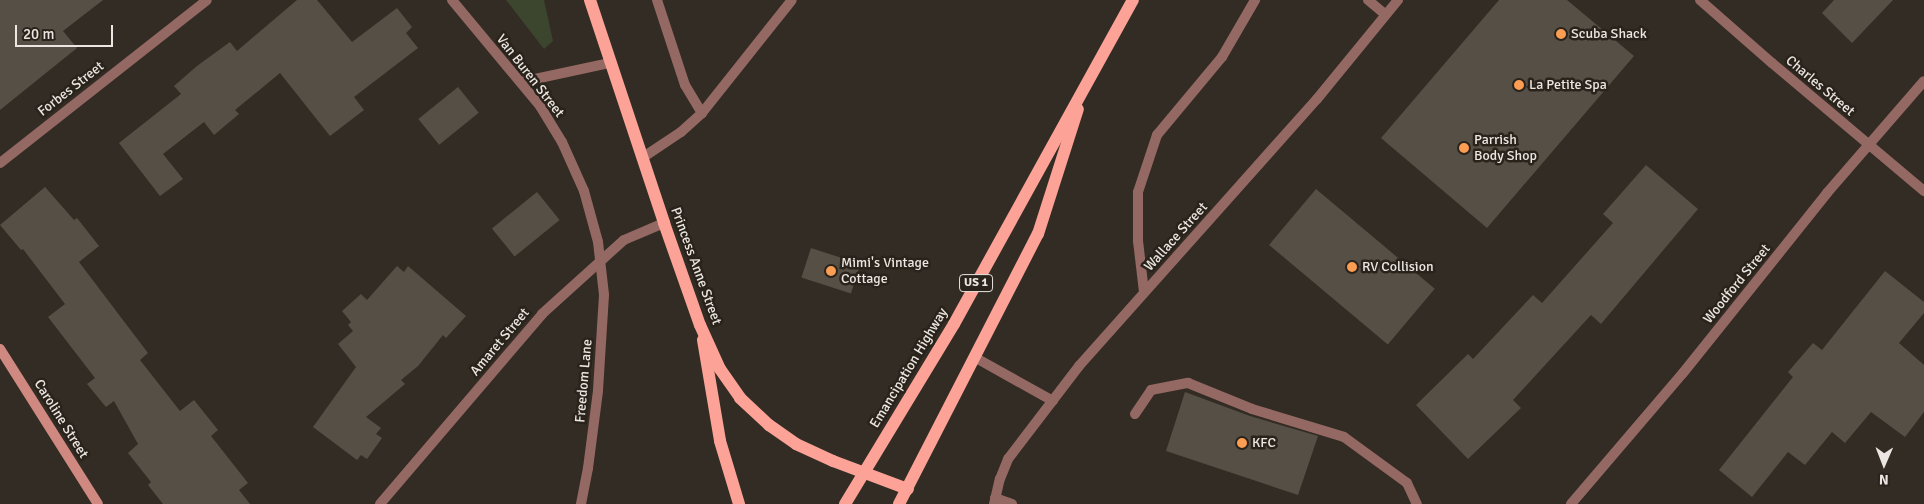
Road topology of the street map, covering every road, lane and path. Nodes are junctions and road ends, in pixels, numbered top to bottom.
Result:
1 (207, 0) edge
2 (452, 0) edge
3 (590, 0) edge
4 (657, 0) edge
5 (792, 0) edge
6 (1133, 0) edge
7 (1255, 0) edge
8 (1368, 0) edge
9 (1398, 0) edge
10 (1700, 0) edge
11 (1386, 15) junction
12 (610, 63) junction
13 (1924, 81) edge
14 (520, 82) junction
15 (1083, 90) junction
16 (702, 113) junction
17 (1869, 145) junction
18 (642, 158) junction
19 (0, 162) edge
20 (1924, 191) edge
21 (664, 223) junction
22 (601, 260) junction
23 (1144, 292) junction
24 (700, 325) junction
25 (0, 349) edge
26 (976, 358) junction
27 (1053, 401) junction
28 (1135, 414) dead end
29 (864, 473) junction
30 (908, 489) junction
31 (995, 501) edge
32 (98, 504) edge
33 (380, 504) edge
34 (581, 504) edge
35 (739, 504) edge
36 (845, 504) edge
37 (899, 504) edge
38 (1012, 504) edge
39 (1417, 504) edge
40 (1571, 504) edge

1 - 19 street, Forbes Street
2 - 14 street, Van Buren Street
3 - 12 main road, Princess Anne Street
4 - 16 street
5 - 16 street
6 - 15 main road, Emancipation Highway / US 1
7 - 23 street
8 - 11 street
9 - 11 street, Wallace Street
10 - 17 street, Charles Street
11 - 23 street, Wallace Street
12 - 14 street
12 - 18 main road, Princess Anne Street
13 - 17 street, Woodford Street
14 - 22 street, Van Buren Street
15 - 26 main road, Emancipation Highway / US 1
15 - 29 main road, Emancipation Highway / US 1
16 - 18 street
17 - 20 street, Charles Street
17 - 40 street, Woodford Street
18 - 21 main road, Princess Anne Street
21 - 22 street, Amaret Street
21 - 24 main road, Princess Anne Street
22 - 33 street, Amaret Street
22 - 34 street, Freedom Lane
23 - 27 street, Wallace Street
24 - 29 main road, Princess Anne Street
24 - 35 main road
25 - 32 street, Caroline Street
26 - 27 street
26 - 30 main road, Emancipation Highway / US 1
27 - 31 street, Wallace Street
28 - 39 street
29 - 30 main road, Princess Anne Street
29 - 36 main road, Emancipation Highway / US 1
30 - 37 main road, Emancipation Highway / US 1
31 - 38 street

